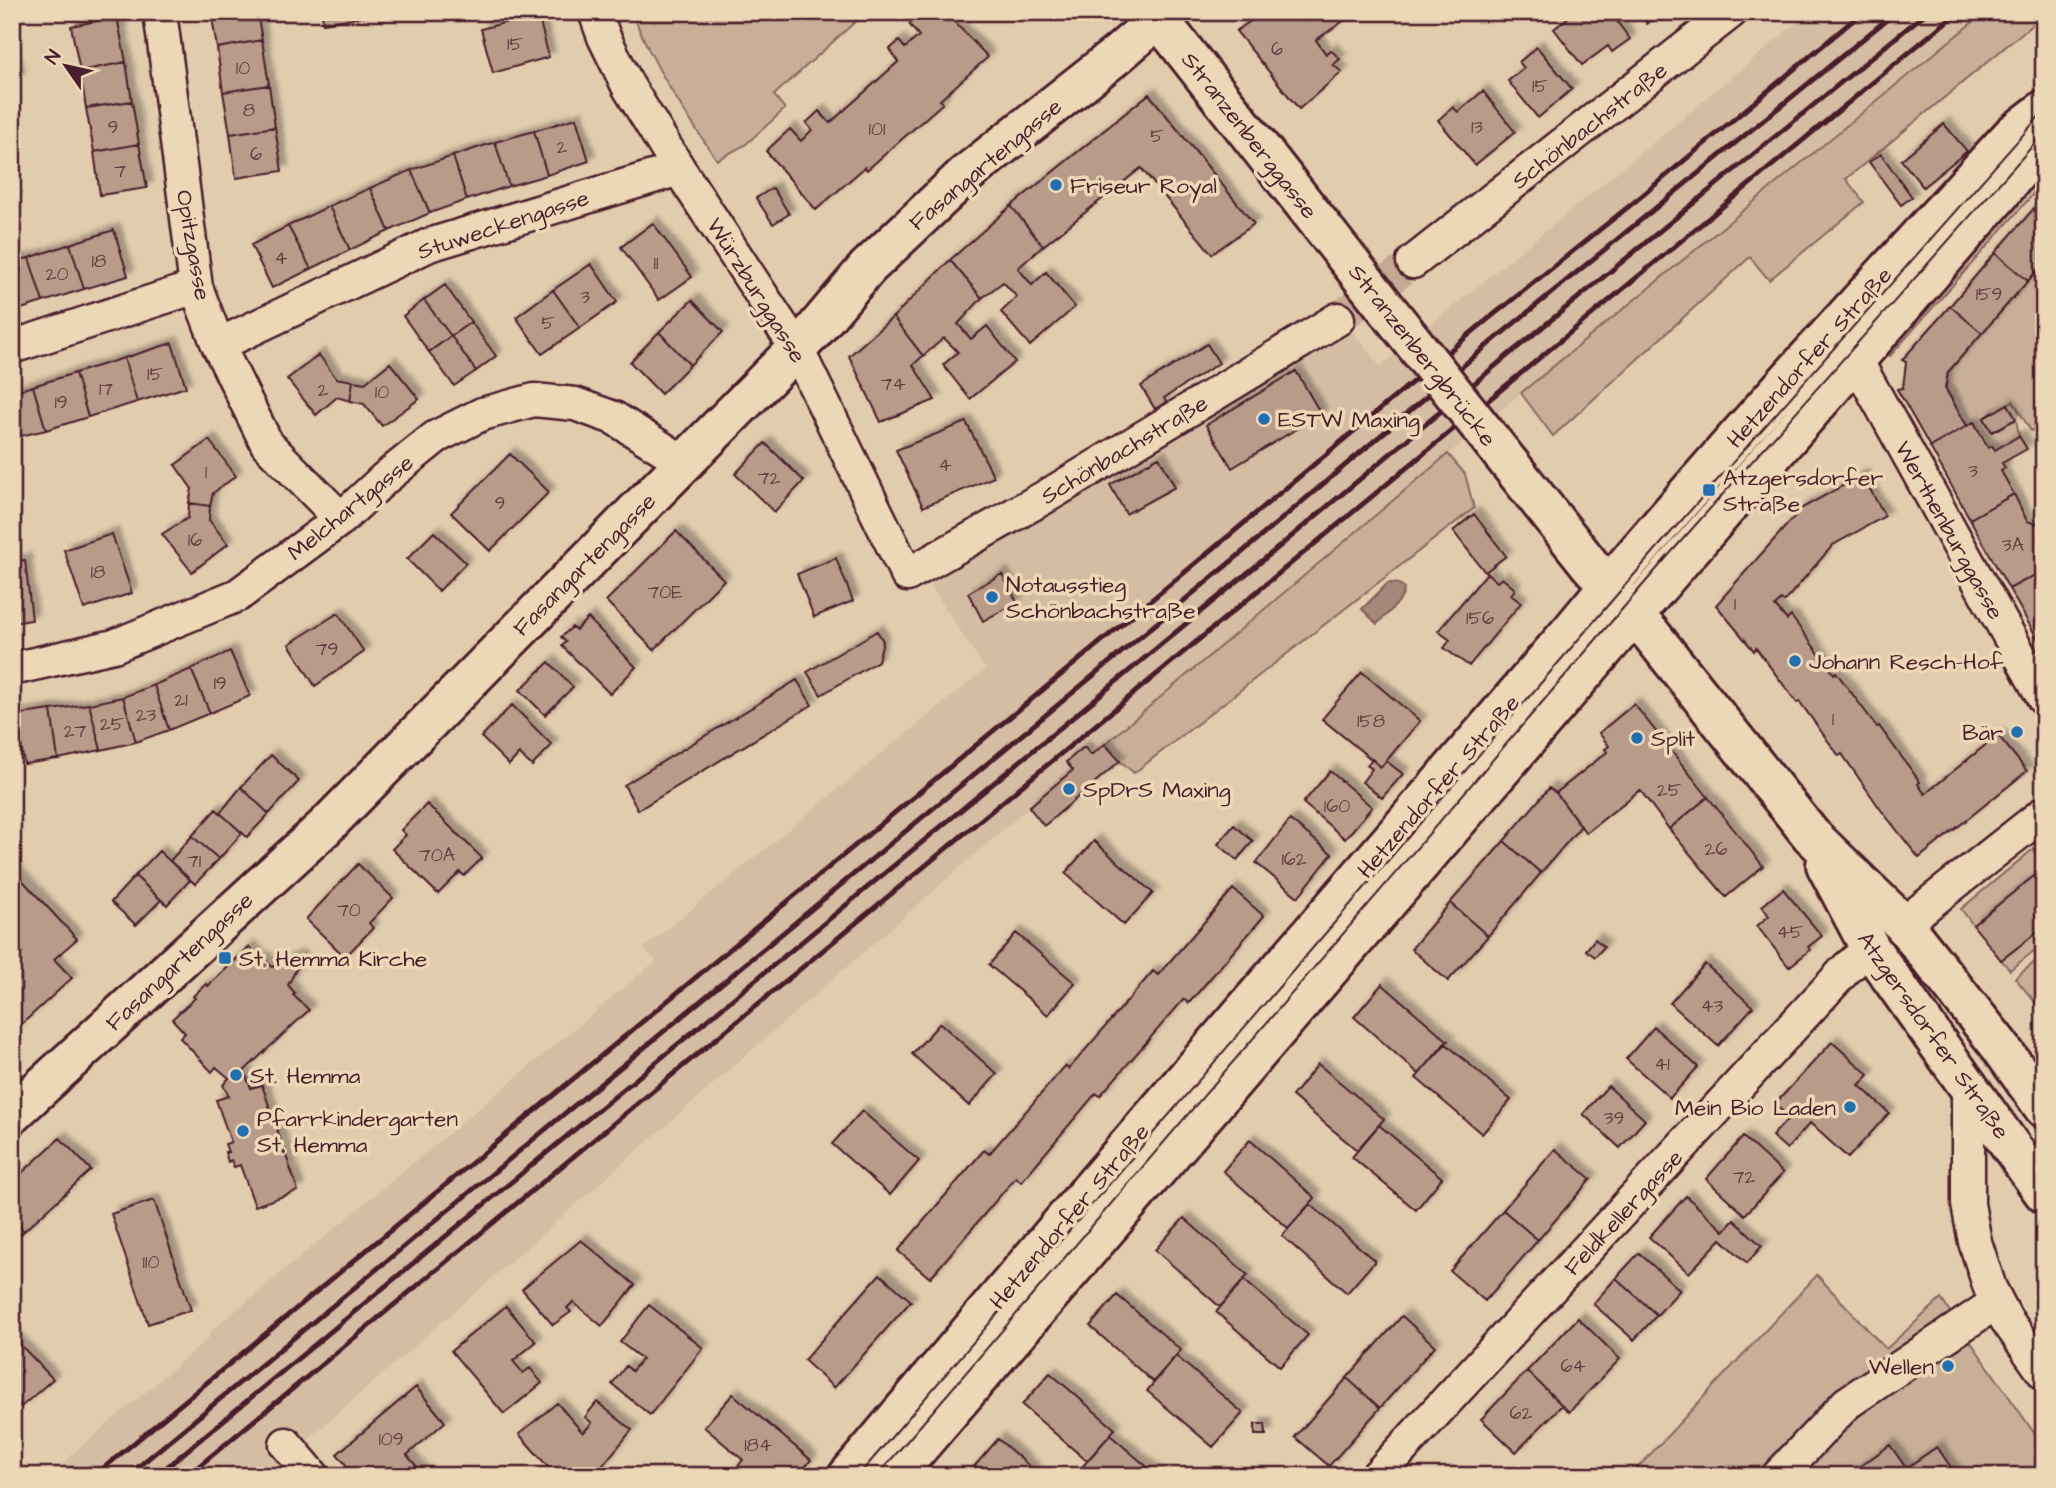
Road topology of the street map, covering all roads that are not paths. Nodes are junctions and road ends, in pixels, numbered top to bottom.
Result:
1 (160, 12) edge
2 (595, 12) edge
3 (1731, 12) edge
4 (1166, 14) edge
5 (2044, 110) edge
6 (2044, 138) edge
7 (679, 169) junction
8 (1345, 256) joint
9 (1413, 262) tunnel mouth
10 (196, 287) junction
11 (1338, 319) tunnel mouth
12 (218, 345) junction
13 (12, 347) edge
14 (797, 349) junction
15 (1856, 360) junction
16 (684, 462) junction
17 (341, 519) junction
18 (908, 575) joint
19 (1608, 586) junction
20 (1634, 615) junction
21 (12, 669) edge
22 (2044, 699) edge
23 (2044, 813) edge
24 (1811, 835) junction
25 (1903, 924) junction
26 (1870, 948) junction
27 (2028, 1070) edge
28 (1968, 1087) junction
29 (2044, 1108) edge
30 (12, 1114) edge
31 (2044, 1193) edge
32 (1997, 1302) junction
33 (2044, 1373) edge
34 (286, 1444) dead end
35 (313, 1476) edge
36 (848, 1476) edge
37 (894, 1476) edge
38 (1377, 1476) edge
39 (1778, 1476) edge

1 - 10 street, Opitzgasse
2 - 7 street, Würzburggasse
3 - 9 street, Schönbachstraße
4 - 8 main road, Stranzenberggasse
4 - 14 main road, Fasangartengasse
5 - 19 main road, Hetzendorfer Straße
6 - 15 main road, Hetzendorfer Straße
7 - 12 street, Stuweckengasse
7 - 14 street, Würzburggasse
8 - 19 main road, Stranzenbergbrücke, bridge
10 - 12 street, Opitzgasse
10 - 13 street
11 - 18 street, Schönbachstraße
12 - 17 street, Opitzgasse
14 - 16 main road, Fasangartengasse
14 - 18 street, Würzburggasse
15 - 20 main road, Hetzendorfer Straße
15 - 22 street, Werthenburggasse
16 - 17 street, Melchartgasse
16 - 30 main road, Fasangartengasse
17 - 21 street, Melchartgasse
19 - 20 main road
19 - 36 main road, Hetzendorfer Straße
20 - 24 main road, Atzgersdorfer Straße
20 - 37 main road, Hetzendorfer Straße
23 - 25 street
24 - 25 main road, Atzgersdorfer Straße
24 - 26 main road, Atzgersdorfer Straße
25 - 27 main road, Atzgersdorfer Straße
26 - 28 main road, Atzgersdorfer Straße
26 - 38 street, Feldkellergasse
27 - 29 main road, Atzgersdorfer Straße
28 - 31 main road, Atzgersdorfer Straße
28 - 32 street
32 - 33 street
32 - 39 street
34 - 35 street

